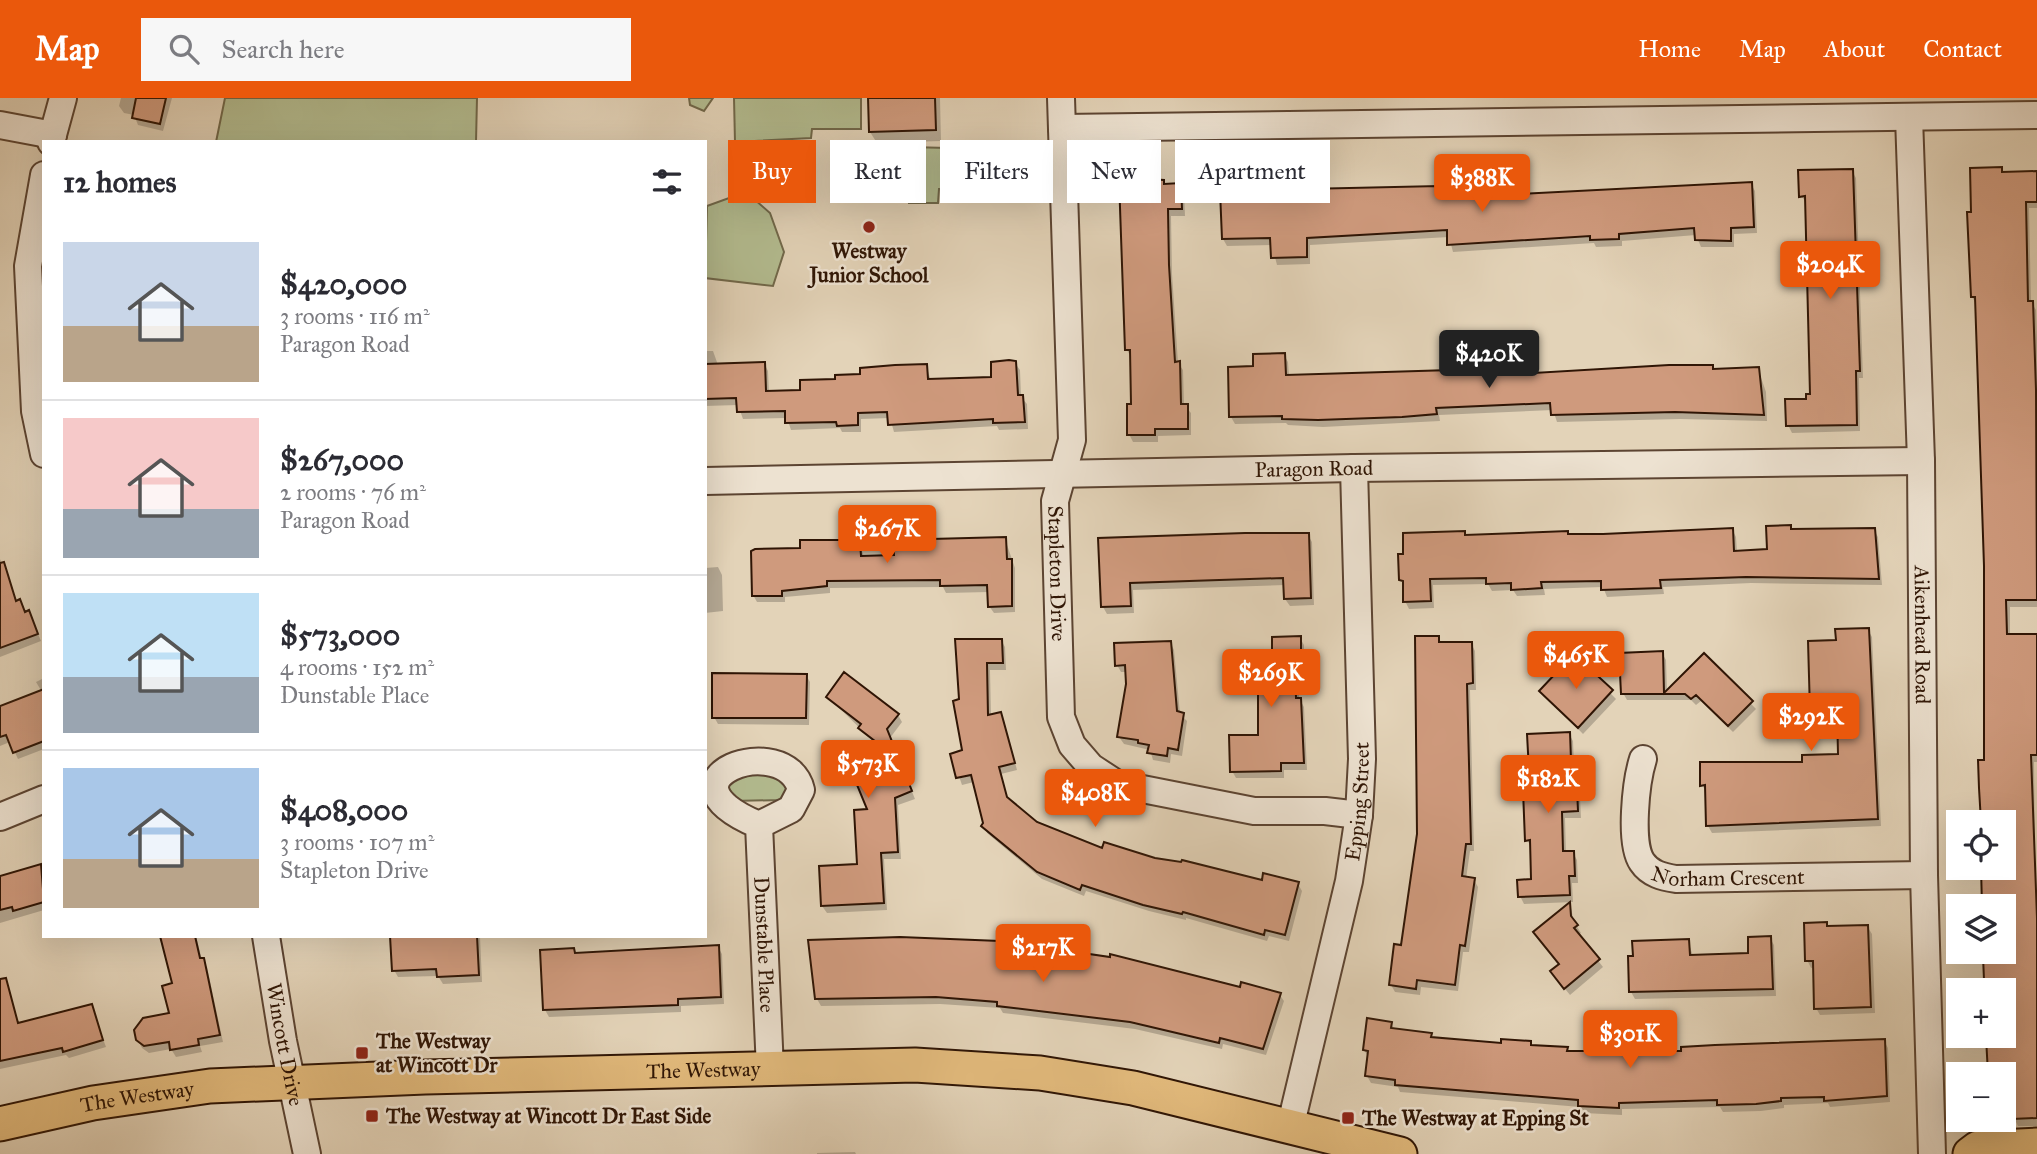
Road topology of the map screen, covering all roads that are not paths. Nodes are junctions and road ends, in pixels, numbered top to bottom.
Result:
1 (63, 98) edge
2 (1061, 98) edge
3 (2037, 115) edge
4 (1909, 117) junction
5 (0, 125) edge
6 (1062, 128) junction
7 (52, 139) edge
8 (42, 186) edge
9 (42, 444) edge
10 (1922, 461) junction
11 (1354, 468) junction
12 (1063, 475) junction
13 (707, 481) edge
14 (1643, 760) dead end
15 (42, 800) edge
16 (1359, 815) junction
17 (0, 817) edge
18 (759, 825) dead end
19 (1924, 875) junction
20 (266, 938) edge
21 (770, 1069) junction
22 (292, 1083) junction
23 (0, 1124) edge
24 (1290, 1128) junction
25 (2037, 1145) edge
26 (307, 1154) edge
27 (1400, 1154) edge
28 (1932, 1154) edge
29 (1970, 1154) edge

1 - 7 street
2 - 6 street, Stapleton Drive
3 - 4 street
4 - 6 street
4 - 10 street, Aikenhead Road
5 - 7 street
6 - 12 street, Stapleton Drive
8 - 9 street
10 - 11 street, Paragon Road
10 - 19 street, Aikenhead Road
11 - 12 street, Paragon Road
11 - 16 street, Epping Street
12 - 13 street, Paragon Road
12 - 16 street, Stapleton Drive
14 - 19 street, Norham Crescent
15 - 17 street
16 - 24 street, Epping Street
18 - 21 street, Dunstable Place
19 - 28 street, Aikenhead Road
20 - 22 street, Wincott Drive
21 - 22 main road, The Westway
21 - 24 main road, The Westway
22 - 23 main road, The Westway
22 - 26 street, Wincott Drive
24 - 27 main road, The Westway
25 - 29 main road

